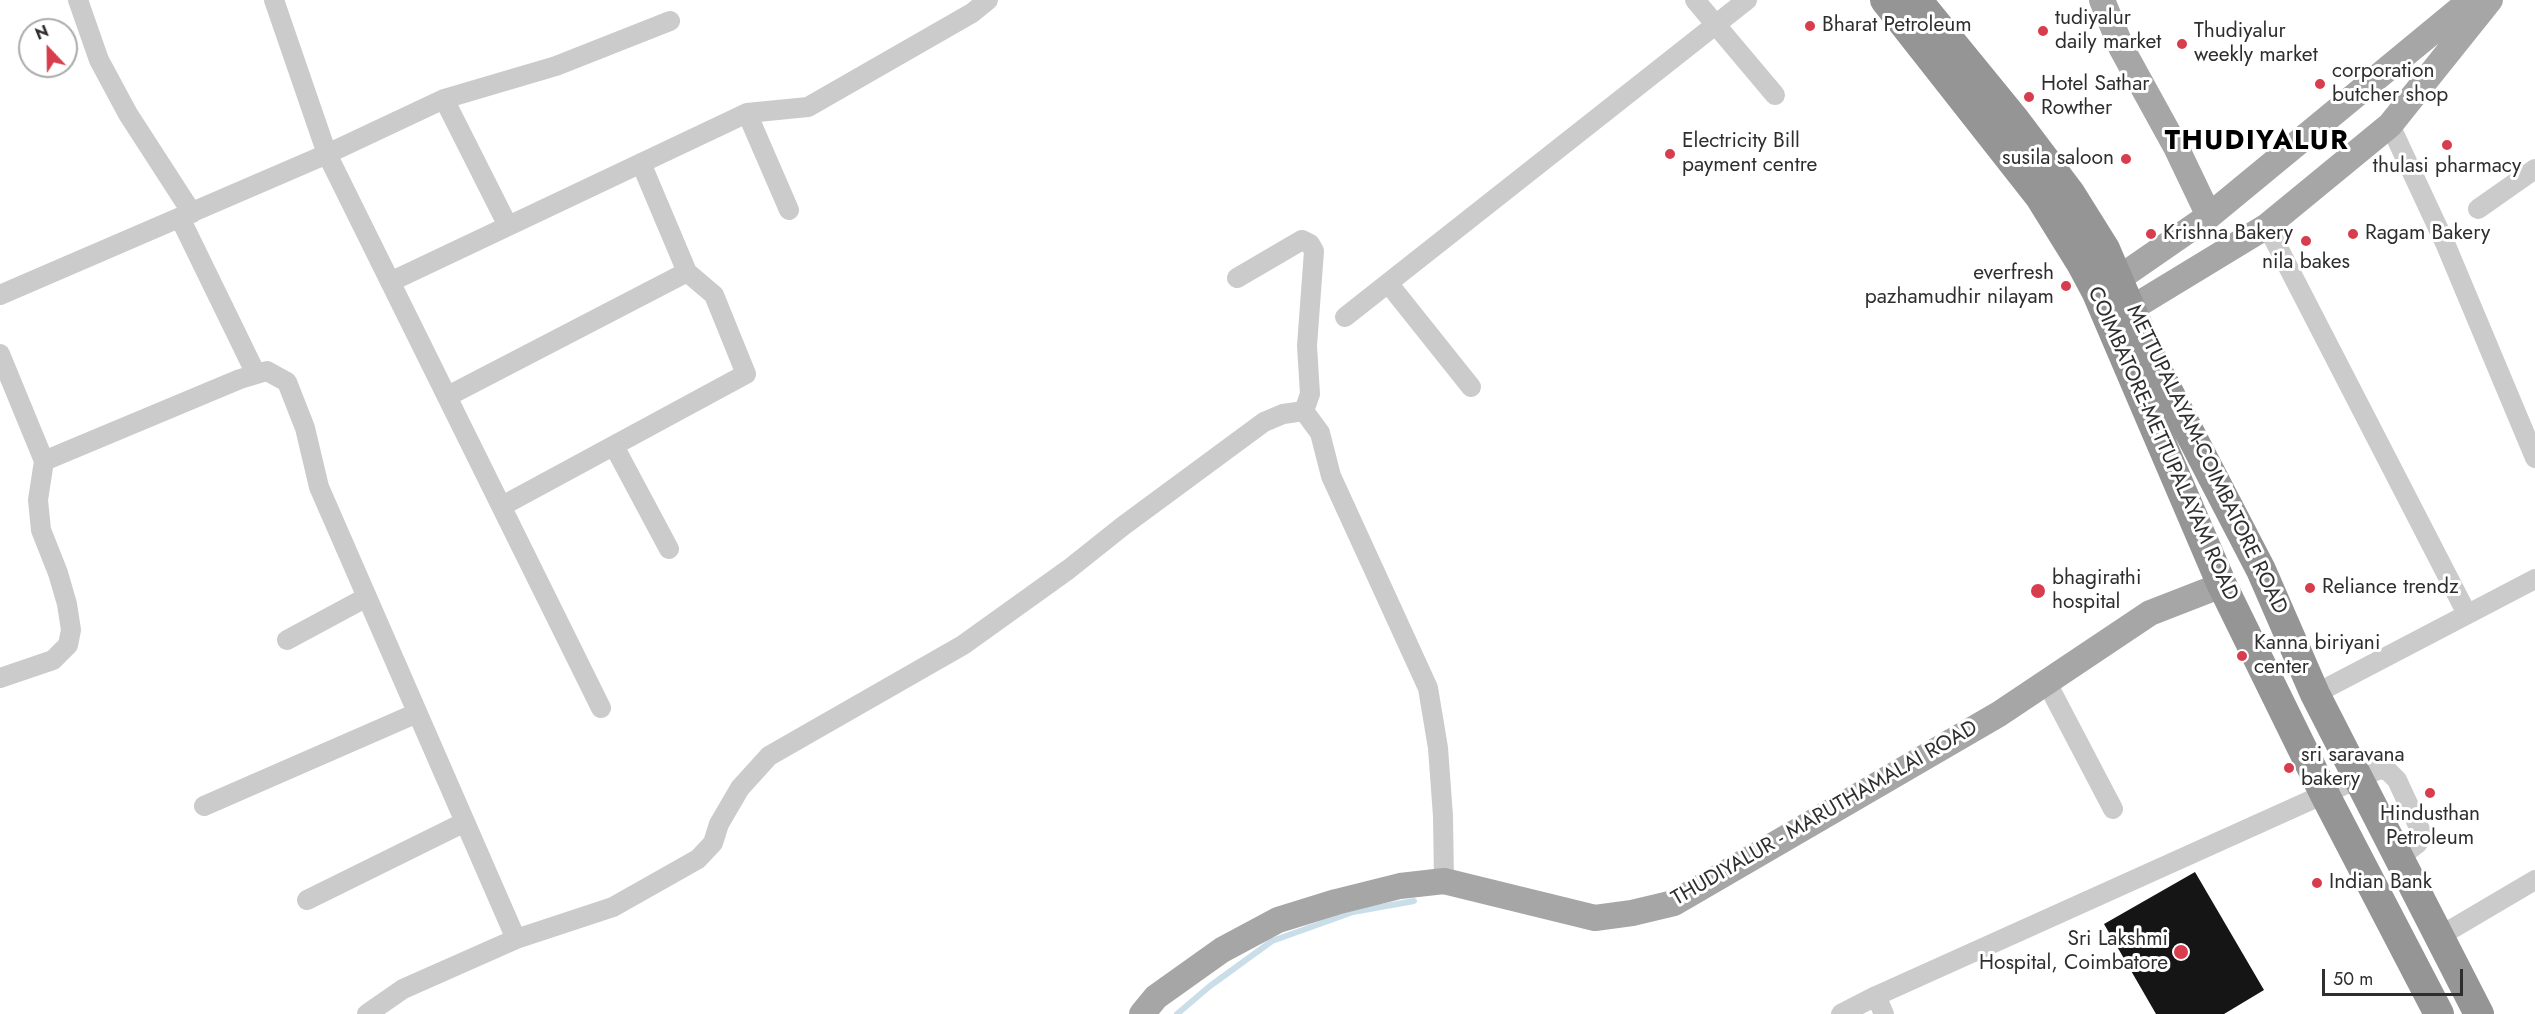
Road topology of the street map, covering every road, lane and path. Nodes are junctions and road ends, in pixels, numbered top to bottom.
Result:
1 (78, 0) edge
2 (274, 0) edge
3 (988, 0) edge
4 (1695, 0) edge
5 (1747, 0) edge
6 (1885, 0) edge
7 (1917, 0) edge
8 (2102, 0) edge
9 (2471, 0) edge
10 (2490, 0) edge
11 (670, 21) dead end
12 (1716, 24) junction
13 (2368, 82) junction
14 (1775, 95) dead end
15 (444, 99) junction
16 (747, 113) junction
17 (2395, 118) junction
18 (327, 154) junction
19 (641, 163) junction
20 (2535, 169) edge
21 (2478, 209) dead end
22 (789, 210) dead end
23 (186, 215) junction
24 (2209, 216) junction
25 (508, 226) junction
26 (2266, 226) junction
27 (687, 272) junction
28 (1237, 278) dead end
29 (390, 282) junction
30 (1388, 284) junction
31 (2108, 286) junction
32 (0, 295) edge
33 (2120, 315) junction
34 (1345, 317) dead end
35 (0, 354) edge
36 (256, 374) junction
37 (1471, 387) dead end
38 (448, 396) junction
39 (1304, 411) junction
40 (614, 446) junction
41 (2535, 458) edge
42 (44, 461) junction
43 (502, 506) junction
44 (669, 549) dead end
45 (2535, 579) edge
46 (2222, 585) junction
47 (367, 597) junction
48 (2467, 614) junction
49 (287, 640) dead end
50 (0, 678) edge
51 (2047, 683) junction
52 (2315, 694) junction
53 (601, 708) dead end
54 (417, 713) junction
55 (2359, 777) junction
56 (2324, 794) junction
57 (204, 806) dead end
58 (2114, 809) dead end
59 (465, 822) junction
60 (2535, 880) edge
61 (1444, 881) junction
62 (307, 900) dead end
63 (2440, 936) junction
64 (516, 939) junction
65 (1876, 996) junction
66 (367, 1014) edge
67 (1142, 1014) edge
68 (1841, 1014) edge
69 (1884, 1014) edge
70 (2439, 1014) edge
71 (2479, 1014) edge

1 - 23 street
2 - 18 street
3 - 16 street
4 - 12 street
5 - 12 street
6 - 31 highway, COIMBATORE-METTUPALAYAM ROAD
7 - 31 highway, METTUPALAYAM-COIMBATORE ROAD
8 - 24 main road
9 - 13 main road
10 - 17 main road
11 - 15 street
12 - 14 street
12 - 30 street
13 - 17 main road
13 - 24 main road
15 - 18 street
15 - 25 street
16 - 19 street
16 - 22 street
17 - 26 main road
17 - 41 street
18 - 23 street
18 - 29 street
19 - 25 street
19 - 27 street
20 - 21 street
23 - 32 street
23 - 36 street
24 - 31 main road
25 - 29 street
26 - 33 main road
26 - 48 street
27 - 38 street
27 - 40 street
28 - 39 street
29 - 38 street
30 - 34 street
30 - 37 street
31 - 33 highway, METTUPALAYAM-COIMBATORE ROAD
33 - 46 highway, COIMBATORE-METTUPALAYAM ROAD
33 - 52 highway, METTUPALAYAM-COIMBATORE ROAD
35 - 42 street
36 - 42 street
36 - 47 street
38 - 43 street
39 - 61 street
39 - 64 street
40 - 43 street
40 - 44 street
42 - 50 street
43 - 53 street
45 - 48 street
46 - 51 main road, THUDIYALUR - MARUTHAMALAI ROAD
46 - 56 highway, COIMBATORE-METTUPALAYAM ROAD
47 - 49 street
47 - 54 street
48 - 52 street
51 - 58 street
51 - 61 main road, THUDIYALUR - MARUTHAMALAI ROAD
52 - 55 highway, METTUPALAYAM-COIMBATORE ROAD
54 - 57 street
54 - 59 street
55 - 56 street
55 - 63 highway, METTUPALAYAM-COIMBATORE ROAD
56 - 65 street
56 - 70 highway, COIMBATORE-METTUPALAYAM ROAD
59 - 62 street
59 - 64 street
60 - 63 street
61 - 67 main road, THUDIYALUR - MARUTHAMALAI ROAD
63 - 71 highway, METTUPALAYAM-COIMBATORE ROAD
64 - 66 street
65 - 68 street
65 - 69 street

